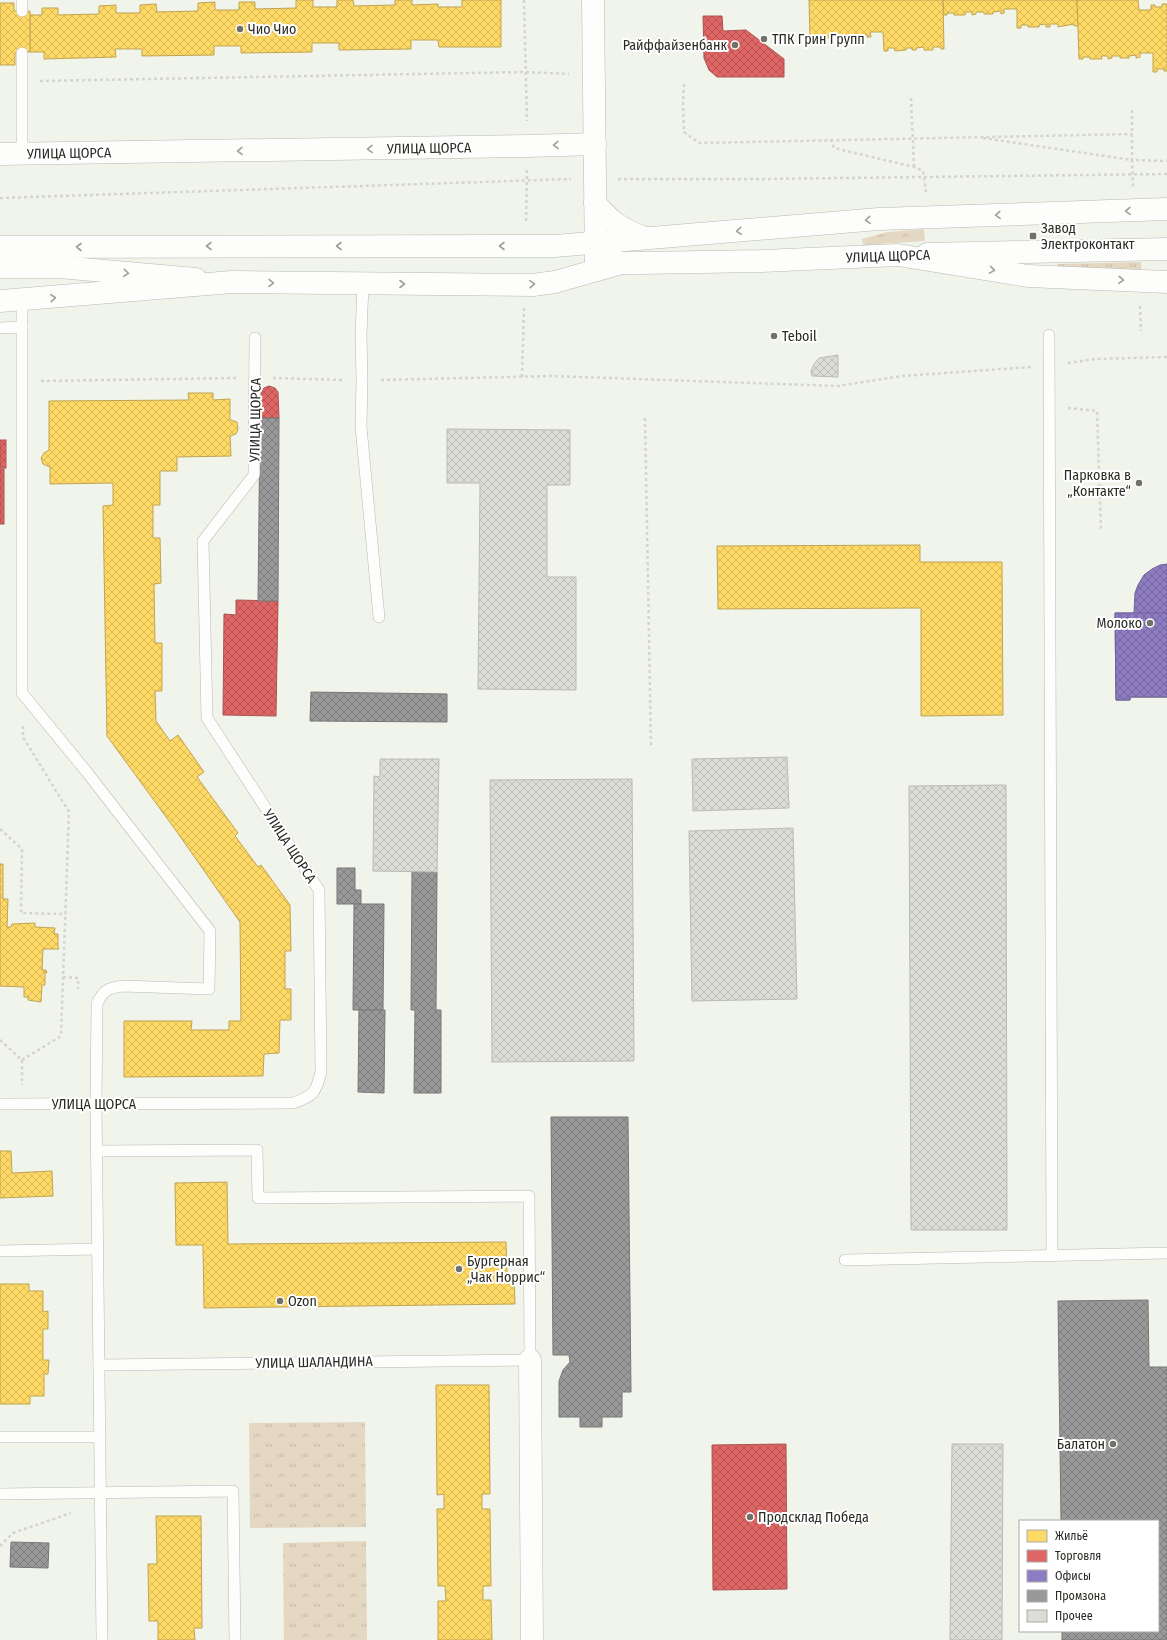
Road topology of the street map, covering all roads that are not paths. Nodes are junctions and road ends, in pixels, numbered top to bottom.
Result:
1 (593, 0) edge
2 (22, 53) dead end
3 (594, 144) junction
4 (0, 154) edge
5 (22, 154) junction
6 (595, 203) junction
7 (1167, 209) edge
8 (645, 238) junction
9 (4, 247) edge
10 (1163, 248) edge
11 (601, 253) junction
12 (898, 255) junction
13 (0, 267) edge
14 (232, 282) junction
15 (1167, 282) edge
16 (363, 284) junction
17 (22, 300) junction
18 (0, 301) edge
19 (22, 327) junction
20 (0, 328) edge
21 (1049, 335) dead end
22 (255, 338) dead end
23 (379, 617) dead end
24 (0, 1104) edge
25 (96, 1104) junction
26 (97, 1152) junction
27 (98, 1249) junction
28 (0, 1251) edge
29 (1167, 1253) edge
30 (1052, 1256) junction
31 (845, 1260) dead end
32 (530, 1360) junction
33 (99, 1365) junction
34 (0, 1437) edge
35 (100, 1437) junction
36 (100, 1493) junction
37 (0, 1494) edge
38 (102, 1640) edge
39 (235, 1640) edge
40 (532, 1640) edge

1 - 3 main road
2 - 5 lane
3 -> 5 main road, УЛИЦА ЩОРСА
3 - 6 main road
4 - 5 main road, УЛИЦА ЩОРСА
6 - 8 main road
6 - 11 main road
7 -> 8 main road
8 - 11 main road
11 -> 9 main road, УЛИЦА ЩОРСА
10 - 12 main road, УЛИЦА ЩОРСА
11 - 12 main road, УЛИЦА ЩОРСА
16 -> 11 main road, УЛИЦА ЩОРСА
12 -> 15 main road
13 -> 14 main road, УЛИЦА ЩОРСА
14 -> 16 main road, УЛИЦА ЩОРСА
17 -> 14 main road, УЛИЦА ЩОРСА
16 - 23 lane
17 - 18 main road, УЛИЦА ЩОРСА
17 - 19 lane
19 - 20 lane
19 - 25 lane
21 - 30 lane
22 - 25 lane, УЛИЦА ЩОРСА
24 - 25 lane, УЛИЦА ЩОРСА
25 - 26 lane
26 - 27 lane
26 - 32 lane
27 - 28 lane
27 - 33 lane
29 - 30 lane
30 - 31 lane
32 - 33 lane, УЛИЦА ШАЛАНДИНА
32 - 40 main road
33 - 35 lane
34 - 35 lane
35 - 36 lane
36 - 37 lane
36 - 38 lane
36 - 39 lane

